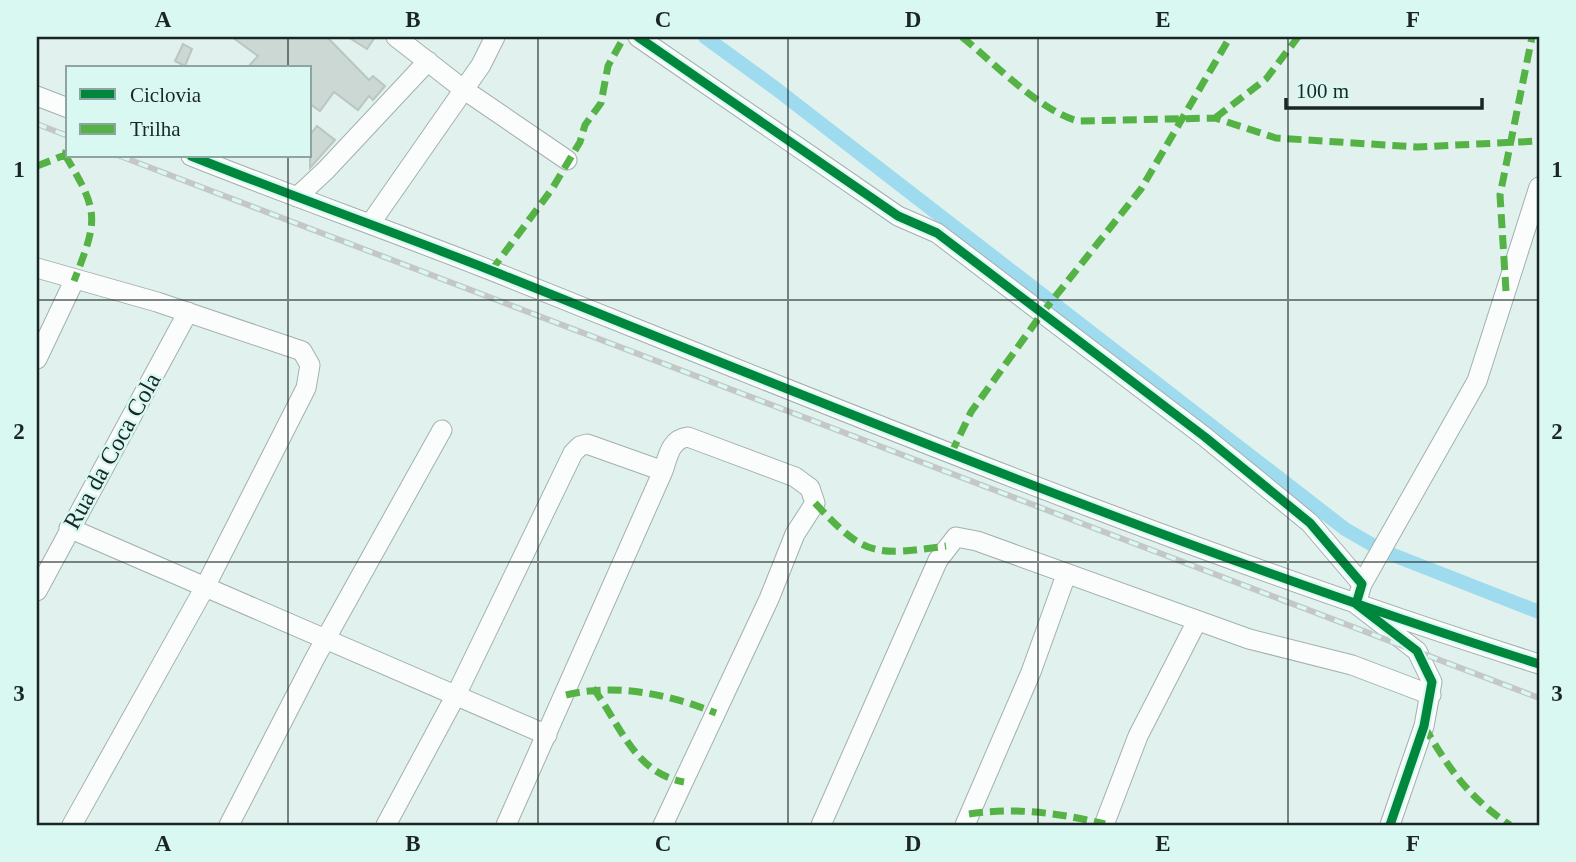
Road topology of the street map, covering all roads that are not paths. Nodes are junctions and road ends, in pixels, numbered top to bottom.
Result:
1 (396, 37) edge
2 (495, 37) edge
3 (638, 37) edge
4 (428, 61) junction
5 (463, 89) junction
6 (37, 96) edge
7 (66, 106) edge
8 (196, 158) edge
9 (567, 160) dead end
10 (1539, 187) edge
11 (297, 197) junction
12 (370, 224) junction
13 (37, 268) edge
14 (74, 281) junction
15 (188, 312) junction
16 (37, 359) edge
17 (442, 430) dead end
18 (663, 471) junction
19 (69, 528) junction
20 (1066, 575) junction
21 (1362, 584) junction
22 (205, 587) junction
23 (37, 591) edge
24 (1356, 604) junction
25 (1197, 621) junction
26 (326, 638) junction
27 (1539, 664) edge
28 (456, 695) junction
29 (1431, 695) junction
30 (547, 735) junction
31 (72, 825) edge
32 (229, 825) edge
33 (386, 825) edge
34 (506, 825) edge
35 (663, 825) edge
36 (821, 825) edge
37 (965, 825) edge
38 (1106, 825) edge
39 (1390, 825) edge

1 - 4 street
2 - 5 street
3 - 21 street
4 - 5 street
4 - 11 street
5 - 9 street
5 - 12 street
6 - 7 street
8 - 11 street
10 - 21 street
11 - 12 street
12 - 24 street
13 - 14 street
14 - 15 street
14 - 16 street
15 - 19 street, Rua da Coca Cola
15 - 22 street
17 - 26 street
18 - 28 street
18 - 30 street
18 - 35 street
19 - 22 street
19 - 23 street, Rua da Coca Cola
20 - 25 street
20 - 36 street
20 - 37 street
21 - 24 street
22 - 26 street
22 - 31 street
24 - 27 street
24 - 29 street
25 - 29 street
25 - 38 street
26 - 28 street
26 - 32 street
28 - 30 street
28 - 33 street
29 - 39 street
30 - 34 street

